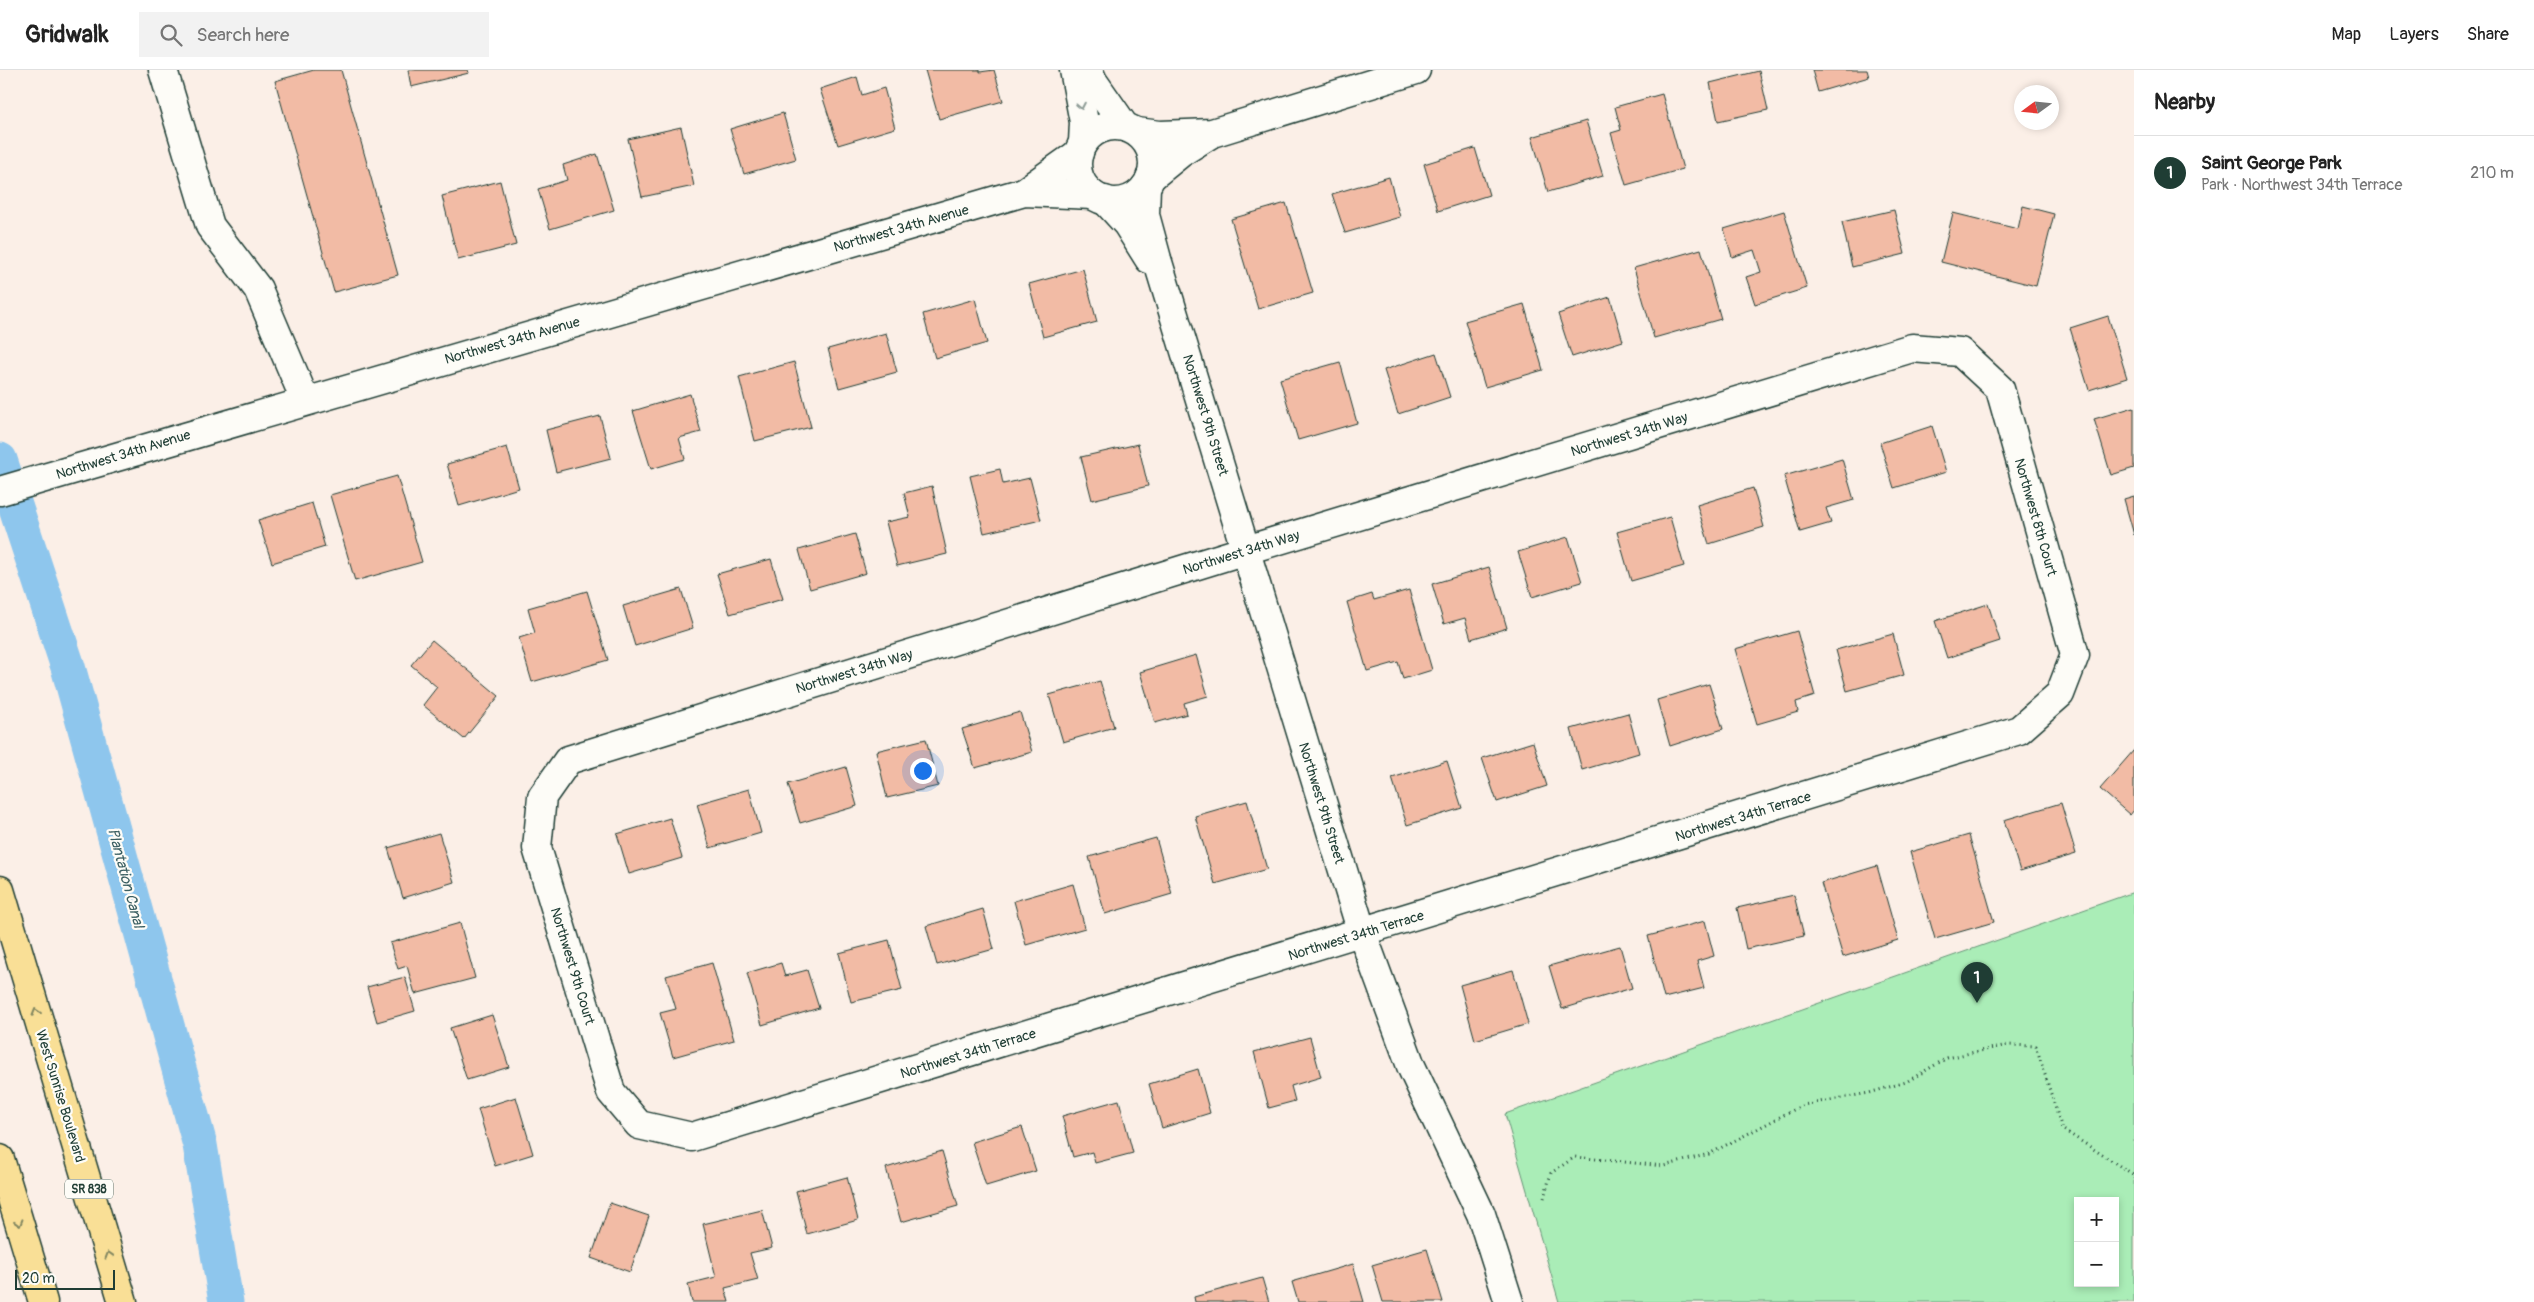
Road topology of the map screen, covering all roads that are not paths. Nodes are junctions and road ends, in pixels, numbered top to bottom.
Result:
1 (163, 70) edge
2 (1074, 70) edge
3 (1088, 70) edge
4 (1416, 70) edge
5 (1131, 129) junction
6 (1212, 133) junction
7 (1081, 148) junction
8 (1148, 182) junction
9 (1024, 192) junction
10 (1099, 198) junction
11 (1169, 292) junction
12 (1960, 352) joint
13 (305, 400) junction
14 (0, 490) edge
15 (1246, 550) junction
16 (2060, 694) joint
17 (542, 797) joint
18 (0, 890) edge
19 (1362, 933) junction
20 (639, 1125) joint
21 (0, 1160) edge
22 (43, 1302) edge
23 (123, 1302) edge
24 (1509, 1302) edge

1 - 13 street
2 -> 7 street
3 - 5 street
4 - 6 street
5 - 6 street
5 - 7 street
5 - 8 street
6 - 8 street
7 - 9 street, Northwest 34th Avenue
7 - 10 street
8 - 10 street
8 - 11 street, Northwest 9th Street
9 - 10 street, Northwest 34th Avenue
9 - 13 street, Northwest 34th Avenue
10 - 11 street, Northwest 9th Street
11 - 15 street, Northwest 9th Street
12 - 15 street, Northwest 34th Way
12 - 16 street, Northwest 8th Court
13 - 14 street, Northwest 34th Avenue
15 - 17 street, Northwest 34th Way
15 - 19 street, Northwest 9th Street
16 - 19 street, Northwest 34th Terrace
17 - 20 street, Northwest 9th Court
23 -> 18 main road, West Sunrise Boulevard / SR 838
19 - 20 street, Northwest 34th Terrace
19 - 24 street, Northwest 9th Street
21 -> 22 main road

